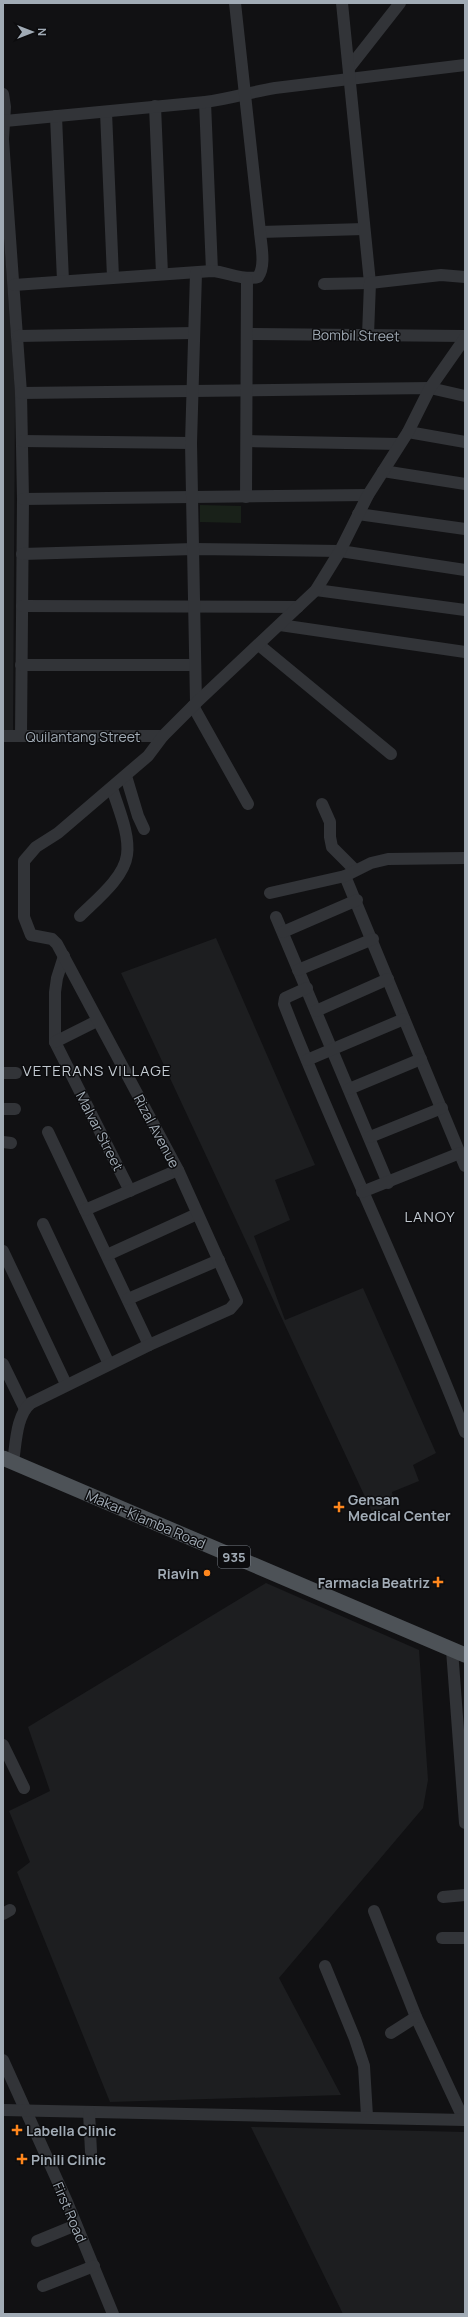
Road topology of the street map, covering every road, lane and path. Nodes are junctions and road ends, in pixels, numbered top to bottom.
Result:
1 (235, 3) edge
2 (342, 3) edge
3 (400, 3) edge
4 (465, 65) edge
5 (350, 74) junction
6 (244, 93) junction
7 (3, 94) edge
8 (205, 102) junction
9 (155, 106) junction
10 (106, 112) junction
11 (56, 116) junction
12 (4, 121) junction
13 (3, 139) edge
14 (364, 229) junction
15 (260, 232) junction
16 (212, 271) junction
17 (196, 273) junction
18 (162, 274) junction
19 (113, 277) junction
20 (465, 277) edge
21 (247, 278) junction
22 (63, 281) junction
23 (370, 283) junction
24 (324, 284) dead end
25 (14, 285) junction
26 (194, 333) junction
27 (247, 334) junction
28 (368, 335) junction
29 (18, 336) junction
30 (465, 337) edge
31 (430, 388) junction
32 (192, 390) junction
33 (247, 390) junction
34 (21, 393) junction
35 (465, 396) edge
36 (408, 432) junction
37 (22, 441) junction
38 (247, 441) junction
39 (191, 442) junction
40 (465, 442) edge
41 (399, 444) junction
42 (383, 471) junction
43 (465, 484) edge
44 (368, 495) junction
45 (246, 497) junction
46 (192, 498) junction
47 (23, 499) junction
48 (358, 514) junction
49 (465, 529) edge
50 (194, 549) junction
51 (340, 551) junction
52 (22, 554) junction
53 (465, 570) edge
54 (316, 590) junction
55 (22, 606) junction
56 (195, 606) junction
57 (298, 607) junction
58 (465, 610) edge
59 (280, 625) junction
60 (259, 645) junction
61 (465, 652) edge
62 (21, 665) junction
63 (195, 665) junction
64 (194, 704) junction
65 (3, 736) edge
66 (21, 736) junction
67 (163, 736) junction
68 (391, 754) dead end
69 (126, 776) junction
70 (112, 788) junction
71 (248, 804) dead end
72 (322, 804) dead end
73 (144, 829) dead end
74 (465, 858) edge
75 (350, 873) junction
76 (270, 893) dead end
77 (357, 900) junction
78 (80, 916) dead end
79 (276, 917) dead end
80 (283, 932) junction
81 (372, 939) junction
82 (64, 956) junction
83 (298, 970) junction
84 (388, 979) junction
85 (307, 988) junction
86 (316, 1011) junction
87 (404, 1019) junction
88 (98, 1021) junction
89 (55, 1042) junction
90 (332, 1050) junction
91 (421, 1059) junction
92 (307, 1060) junction
93 (3, 1072) edge
94 (16, 1073) dead end
95 (349, 1089) junction
96 (442, 1108) junction
97 (48, 1132) dead end
98 (370, 1137) junction
99 (460, 1153) junction
100 (465, 1166) edge
101 (178, 1170) junction
102 (388, 1183) junction
103 (130, 1190) junction
104 (362, 1192) junction
105 (85, 1210) junction
106 (197, 1214) junction
107 (43, 1224) dead end
108 (3, 1251) edge
109 (107, 1255) junction
110 (219, 1260) junction
111 (128, 1299) junction
112 (149, 1345) junction
113 (3, 1364) edge
114 (109, 1364) junction
115 (66, 1384) junction
116 (25, 1409) junction
117 (465, 1432) edge
118 (8, 1460) edge
119 (459, 1653) edge
120 (3, 1745) edge
121 (24, 1788) dead end
122 (465, 1822) edge
123 (465, 1895) edge
124 (443, 1897) dead end
125 (374, 1911) dead end
126 (442, 1938) dead end
127 (465, 1938) edge
128 (325, 1966) dead end
129 (416, 2017) junction
130 (392, 2033) dead end
131 (3, 2060) edge
132 (3, 2110) edge
133 (26, 2110) junction
134 (88, 2112) junction
135 (367, 2116) junction
136 (465, 2120) edge
137 (91, 2152) dead end
138 (76, 2226) junction
139 (37, 2241) dead end
140 (94, 2266) junction
141 (43, 2286) dead end
142 (113, 2314) edge

1 - 6 street
2 - 5 street
3 - 5 street
4 - 5 street
5 - 6 street
5 - 14 street
6 - 8 street
6 - 15 street
7 - 12 street
8 - 9 street
8 - 16 street
9 - 10 street
9 - 18 street
10 - 11 street
10 - 19 street
11 - 12 street
11 - 22 street
12 - 13 street
13 - 25 street
14 - 15 street
14 - 23 street
15 - 21 street
16 - 17 street
16 - 21 street
17 - 18 street
17 - 26 street
18 - 19 street
19 - 22 street
20 - 23 street
21 - 27 street
22 - 25 street
23 - 24 street
23 - 28 street
25 - 29 street
26 - 29 street
26 - 32 street
27 - 28 street, Bombil Street
27 - 33 street
28 - 30 street, Bombil Street
29 - 34 street
30 - 31 street
31 - 33 street
31 - 35 street
31 - 36 street
32 - 33 street
32 - 34 street
32 - 39 street
33 - 38 street
34 - 37 street
36 - 40 street
36 - 41 street
37 - 39 street
37 - 47 street
38 - 41 street
38 - 45 street
39 - 46 street
41 - 42 street
42 - 43 street
42 - 44 street
44 - 45 street
44 - 48 street
45 - 46 street
46 - 47 street
46 - 50 street
47 - 52 street
48 - 49 street
48 - 51 street
50 - 51 street
50 - 52 street
50 - 56 street
51 - 53 street
51 - 54 street
52 - 55 street
54 - 57 street
54 - 58 street
55 - 56 street
55 - 62 street
56 - 57 street
56 - 63 street
57 - 59 street
59 - 60 street
59 - 61 street
60 - 64 street
60 - 68 street
62 - 63 street
62 - 66 street
63 - 64 street
64 - 67 street
64 - 71 street
65 - 66 street, Quilantang Street
66 - 67 street, Quilantang Street
67 - 69 street
69 - 70 street
69 - 73 street
70 - 78 street
70 - 82 street, Rizal Avenue
72 - 75 street
74 - 75 street
75 - 76 street
75 - 77 street
77 - 80 street
77 - 81 street
79 - 80 street
80 - 83 street
81 - 83 street
81 - 84 street
82 - 88 street, Rizal Avenue
82 - 89 street, Malvar Street
83 - 85 street
84 - 86 street
84 - 87 street
85 - 86 street
85 - 92 street
86 - 90 street
87 - 90 street
87 - 91 street
88 - 89 street
88 - 101 street, Rizal Avenue
89 - 103 street, Malvar Street
90 - 92 street
90 - 95 street
91 - 95 street
91 - 96 street
92 - 104 street
93 - 94 street
95 - 98 street
96 - 98 street
96 - 99 street
97 - 105 street
98 - 102 street
99 - 100 street
99 - 102 street
101 - 103 street
101 - 106 street, Rizal Avenue
102 - 104 street
103 - 105 street
104 - 117 street
105 - 109 street
106 - 109 street
106 - 110 street, Rizal Avenue
107 - 114 street
108 - 115 street
109 - 111 street
110 - 111 street
110 - 112 street, Rizal Avenue
111 - 112 street
112 - 114 street
113 - 116 street
114 - 115 street
115 - 116 street
116 - 118 street
118 - 119 main road, Makar-Kiamba Road / 935
119 - 122 street
120 - 121 street
123 - 124 street
125 - 129 street
126 - 127 street
128 - 135 street
129 - 130 street
129 - 136 street
131 - 133 street, First Road
132 - 133 street
133 - 134 street
133 - 138 street, First Road
134 - 135 street
134 - 137 street
135 - 136 street
138 - 139 street
138 - 140 street, First Road
140 - 141 street
140 - 142 street, First Road

